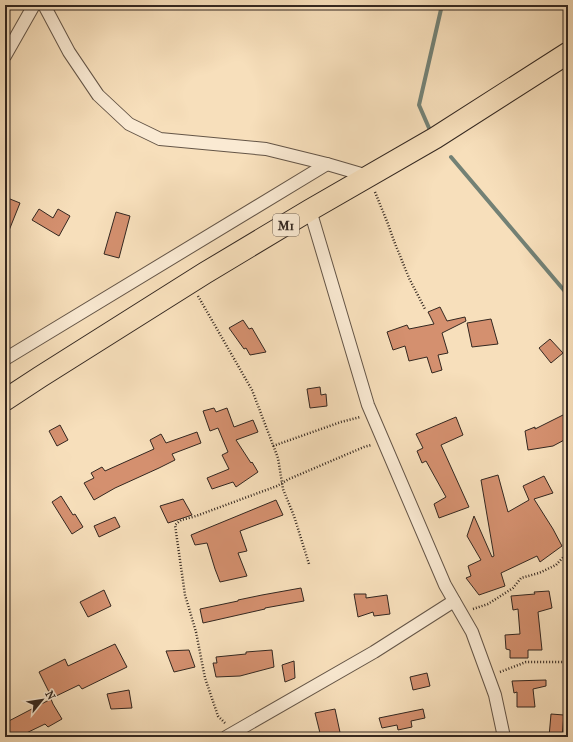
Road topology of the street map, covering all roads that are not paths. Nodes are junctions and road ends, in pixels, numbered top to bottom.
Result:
1 (34, 5) edge
2 (44, 5) edge
3 (568, 53) edge
4 (5, 56) edge
5 (327, 164) junction
6 (368, 176) junction
7 (310, 210) junction
8 (5, 359) edge
9 (5, 400) edge
10 (454, 601) junction
11 (227, 731) edge
12 (504, 737) edge

1 - 4 street
2 - 5 street
3 - 6 highway, M1
5 - 6 street
5 - 8 street
6 - 7 highway, M1
7 - 9 highway, M1
7 - 10 street
10 - 11 street
10 - 12 street

